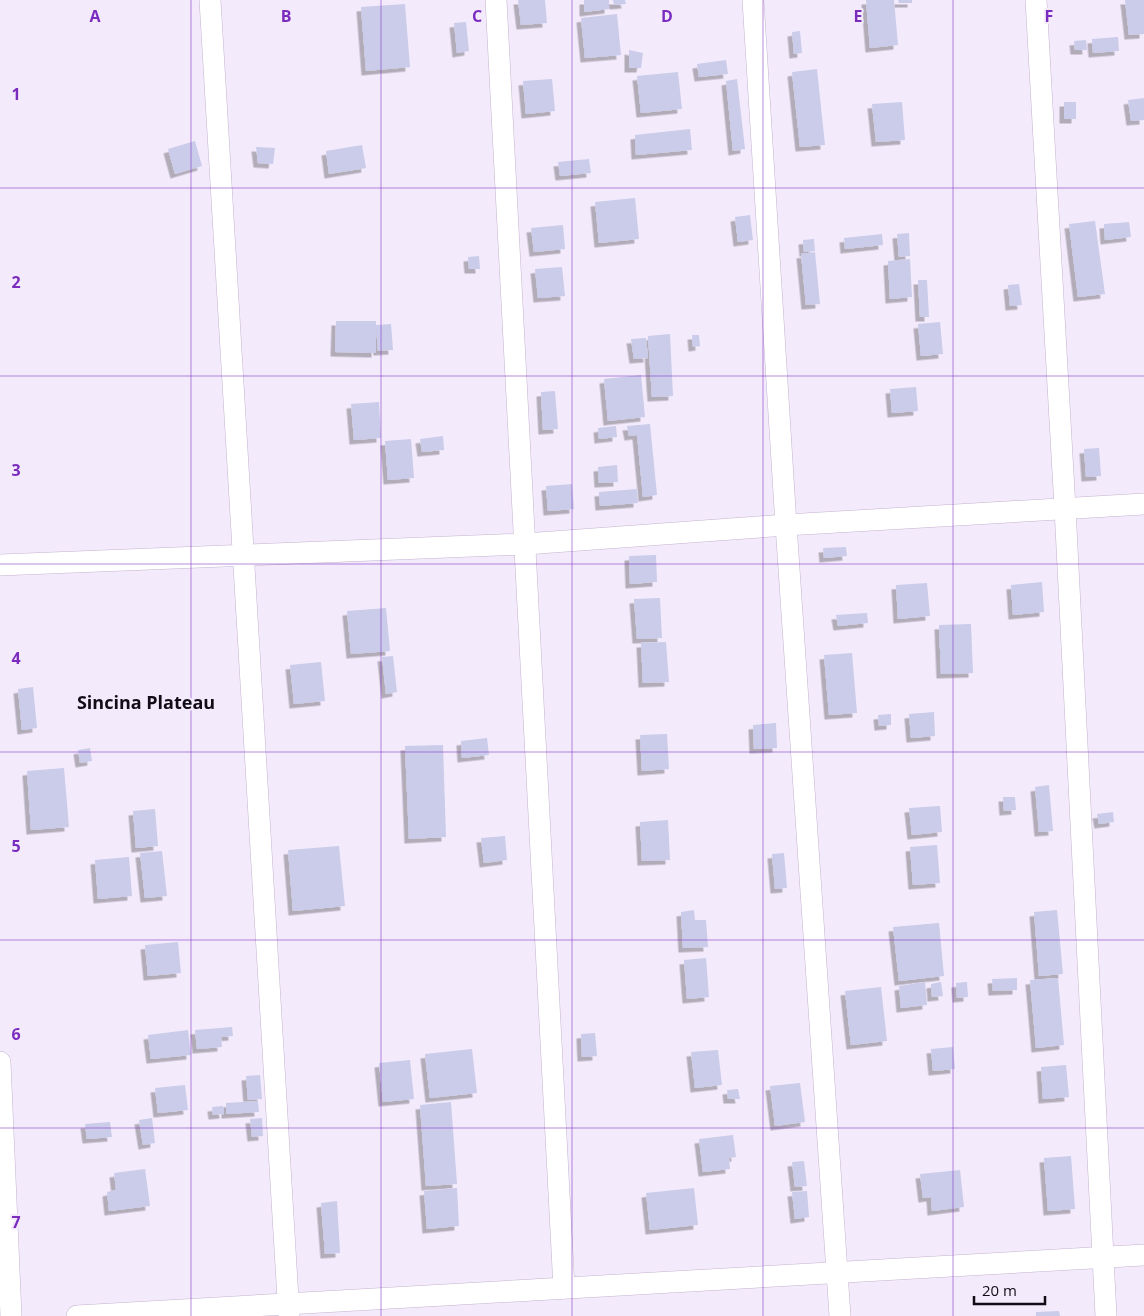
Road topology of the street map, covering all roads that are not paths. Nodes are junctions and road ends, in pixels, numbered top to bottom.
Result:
1 (210, 0) edge
2 (496, 0) edge
3 (753, 0) edge
4 (1036, 0) edge
5 (1144, 504) edge
6 (1064, 508) junction
7 (786, 525) junction
8 (524, 544) junction
9 (244, 556) junction
10 (0, 565) edge
11 (0, 1062) edge
12 (1144, 1255) edge
13 (1103, 1258) junction
14 (837, 1273) junction
15 (564, 1288) junction
16 (289, 1310) edge
17 (11, 1316) edge
18 (77, 1316) edge
19 (840, 1316) edge
20 (1106, 1316) edge

1 - 9 street
2 - 8 street
3 - 7 street
4 - 6 street
5 - 6 street
6 - 7 street
6 - 13 street
7 - 8 street
7 - 14 street
8 - 9 street
8 - 15 street
9 - 10 street
9 - 16 street
11 - 17 street
12 - 13 street
13 - 14 street
13 - 20 street
14 - 15 street
14 - 19 street
15 - 16 street
16 - 18 street

